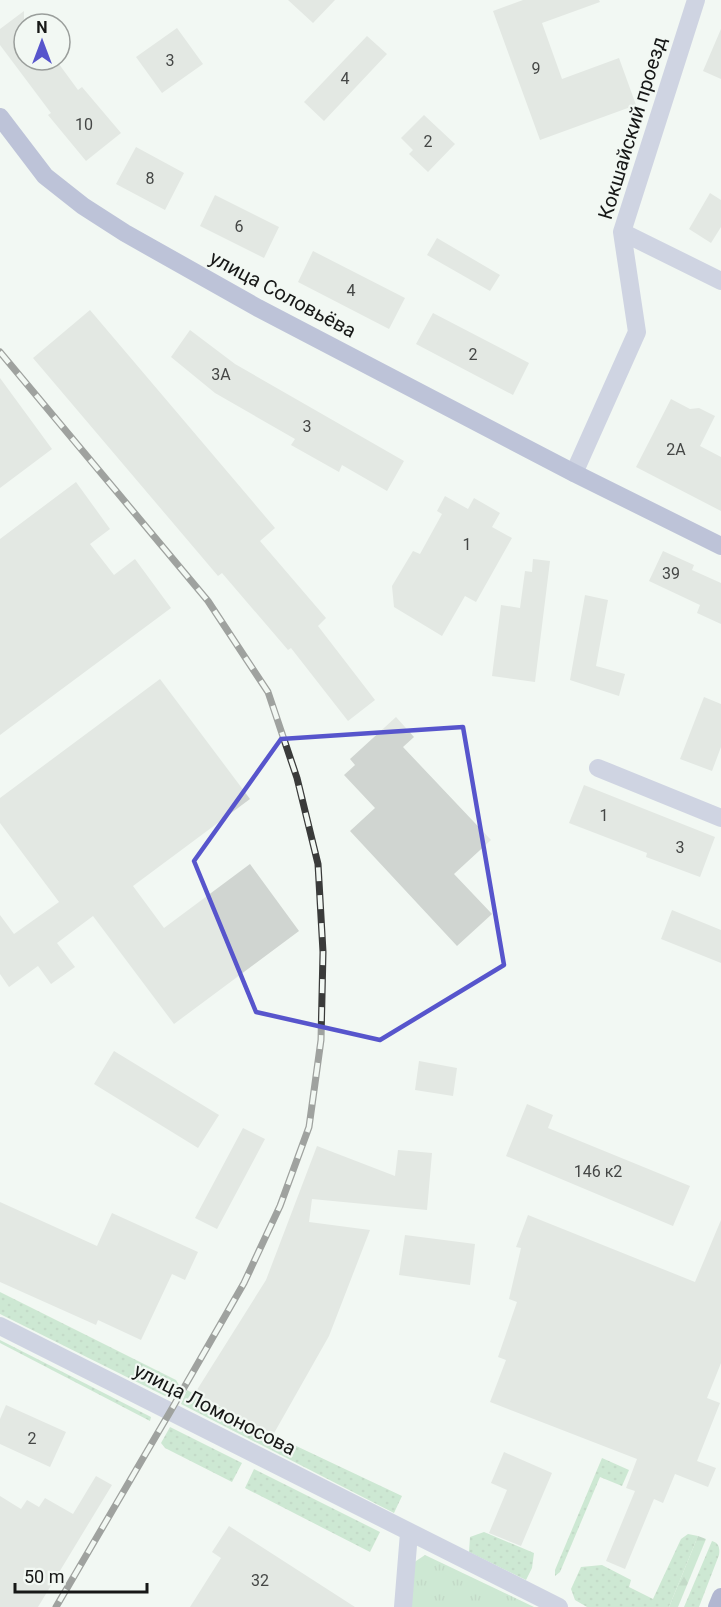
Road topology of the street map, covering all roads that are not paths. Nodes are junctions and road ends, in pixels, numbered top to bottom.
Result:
1 (696, 0) edge
2 (0, 117) edge
3 (622, 232) junction
4 (721, 281) edge
5 (574, 473) junction
6 (721, 546) edge
7 (598, 768) dead end
8 (721, 818) edge
9 (0, 1326) edge
10 (409, 1533) junction
11 (721, 1598) edge
12 (403, 1607) edge
13 (559, 1607) edge
14 (717, 1607) edge

1 - 3 street, Кокшайский проезд
2 - 5 street, улица Соловьёва
3 - 4 street
3 - 5 street, Кокшайский проезд
5 - 6 street, улица Соловьёва
7 - 8 street
9 - 10 street, улица Ломоносова
10 - 12 street
10 - 13 street, улица Ломоносова
11 - 14 main road

